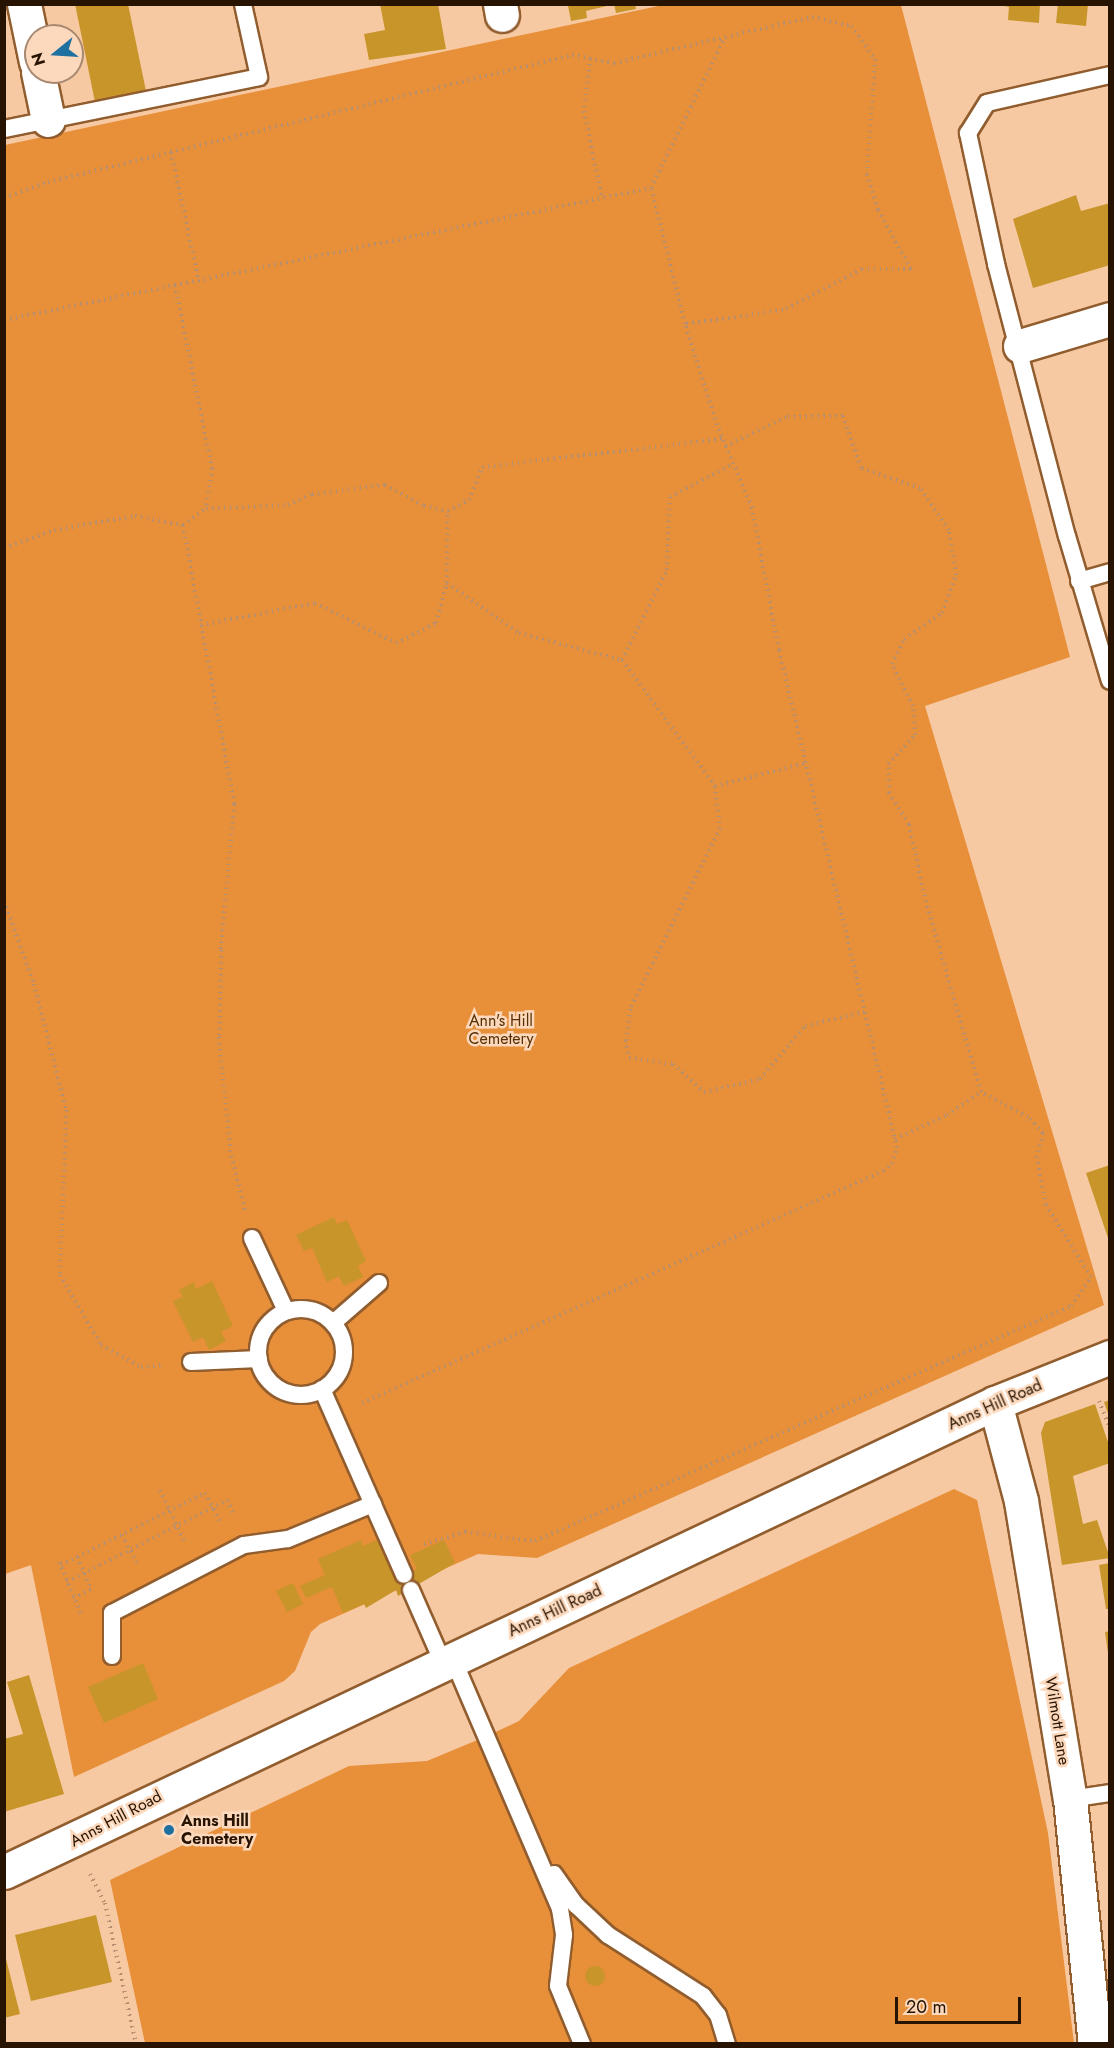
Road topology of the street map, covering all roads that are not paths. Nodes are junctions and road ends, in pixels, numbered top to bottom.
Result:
1 (24, 4) edge
2 (243, 4) edge
3 (28, 24) edge
4 (1110, 75) edge
5 (40, 84) edge
6 (48, 120) junction
7 (4, 129) edge
8 (1110, 319) edge
9 (1020, 346) junction
10 (1110, 572) edge
11 (1079, 581) junction
12 (1110, 681) edge
13 (252, 1238) road end
14 (379, 1283) dead end
15 (286, 1311) junction
16 (333, 1323) junction
17 (1110, 1357) edge
18 (259, 1359) junction
19 (191, 1362) road end
20 (322, 1389) junction
21 (995, 1403) junction
22 (373, 1504) junction
23 (112, 1656) dead end
24 (448, 1661) junction
25 (1110, 1793) edge
26 (1070, 1799) junction
27 (530, 1835) junction
28 (4, 1872) edge
29 (582, 2043) edge
30 (727, 2043) edge
31 (1095, 2043) edge

1 - 3 street
2 - 6 lane
4 - 9 lane
5 - 6 street
6 - 7 lane
8 - 9 street
9 - 11 lane
10 - 11 lane
11 - 12 lane
13 - 15 lane
14 - 16 lane
15 - 16 lane
15 - 18 lane
16 - 20 lane
17 - 21 street, Anns Hill Road
18 - 19 lane
18 - 20 lane
20 - 22 lane
21 - 24 street, Anns Hill Road
21 - 26 street, Wilmott Lane
22 - 23 lane
22 - 24 lane
24 - 27 lane
24 - 28 street, Anns Hill Road
25 - 26 lane
26 - 31 street, Wilmott Lane
27 - 29 lane
27 - 30 lane

